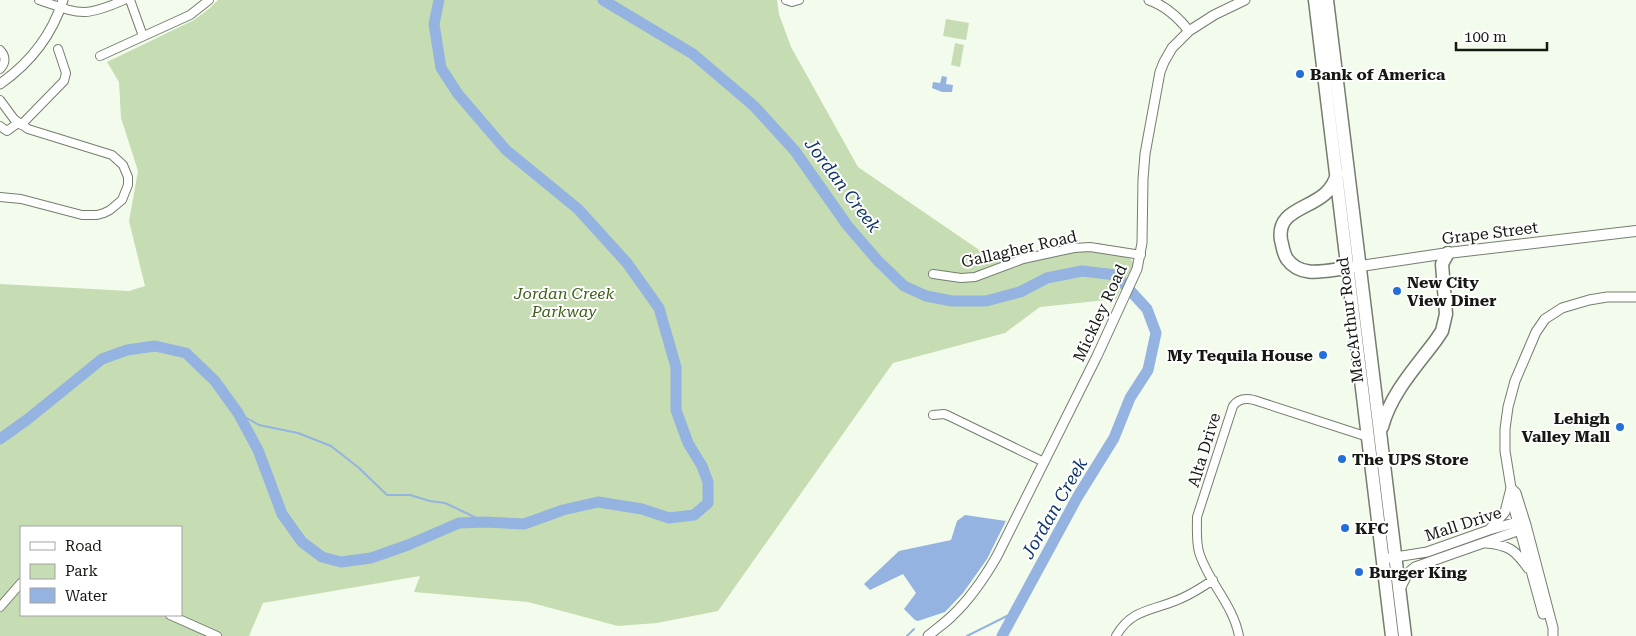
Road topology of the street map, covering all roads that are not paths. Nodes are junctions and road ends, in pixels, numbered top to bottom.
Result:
1 (39, 0) edge
2 (124, 0) edge
3 (130, 0) edge
4 (209, 0) edge
5 (786, 0) edge
6 (799, 0) edge
7 (1149, 0) edge
8 (1245, 0) edge
9 (1315, 0) edge
10 (1327, 0) edge
11 (62, 4) edge
12 (1189, 31) junction
13 (144, 36) junction
14 (58, 49) dead end
15 (0, 50) edge
16 (100, 56) dead end
17 (0, 69) edge
18 (0, 84) edge
19 (0, 100) edge
20 (19, 124) junction
21 (0, 126) edge
22 (1336, 174) junction
23 (0, 197) edge
24 (1636, 230) edge
25 (1448, 252) junction
26 (1141, 255) junction
27 (1354, 267) junction
28 (933, 274) dead end
29 (1636, 297) edge
30 (934, 415) dead end
31 (1374, 437) junction
32 (1044, 462) junction
33 (1510, 491) junction
34 (1521, 526) junction
35 (1489, 530) junction
36 (1483, 543) junction
37 (1389, 558) junction
38 (1532, 572) junction
39 (1213, 580) junction
40 (20, 584) edge
41 (1399, 590) junction
42 (0, 606) edge
43 (172, 616) edge
44 (1552, 635) edge
45 (217, 636) edge
46 (928, 636) edge
47 (1116, 636) edge
48 (1239, 636) edge
49 (1392, 636) edge
50 (1405, 636) edge

1 - 11 street
2 - 11 street
3 - 13 street
4 - 13 street
5 - 6 street
7 - 12 street
8 - 12 street, Mickley Road
9 - 22 highway, MacArthur Road
10 - 27 highway, MacArthur Road
11 - 18 street
12 - 26 street, Mickley Road
13 - 16 street
14 - 20 street
15 - 17 street
19 - 20 street
20 - 21 street
20 - 23 street
22 - 27 highway, MacArthur Road
22 - 27 highway
24 - 25 main road, Grape Street
25 - 27 main road, Grape Street
25 - 31 highway
26 - 28 street, Gallagher Road
26 - 32 street, Mickley Road
27 - 31 highway, MacArthur Road
29 - 33 street
30 - 32 street
31 - 37 highway, MacArthur Road
31 - 39 street, Alta Drive
32 - 46 street, Mickley Road
33 - 34 street
33 - 35 street
34 - 35 street, Mall Drive
34 - 36 street, Mall Drive
34 - 38 street
34 - 44 street
35 - 37 street, Mall Drive
36 - 38 street
36 - 41 street, Mall Drive
37 - 41 highway, MacArthur Road
37 - 49 highway, MacArthur Road
38 - 44 street
39 - 47 street
39 - 48 street, Alta Drive
40 - 42 street
41 - 50 highway, MacArthur Road
43 - 45 street

